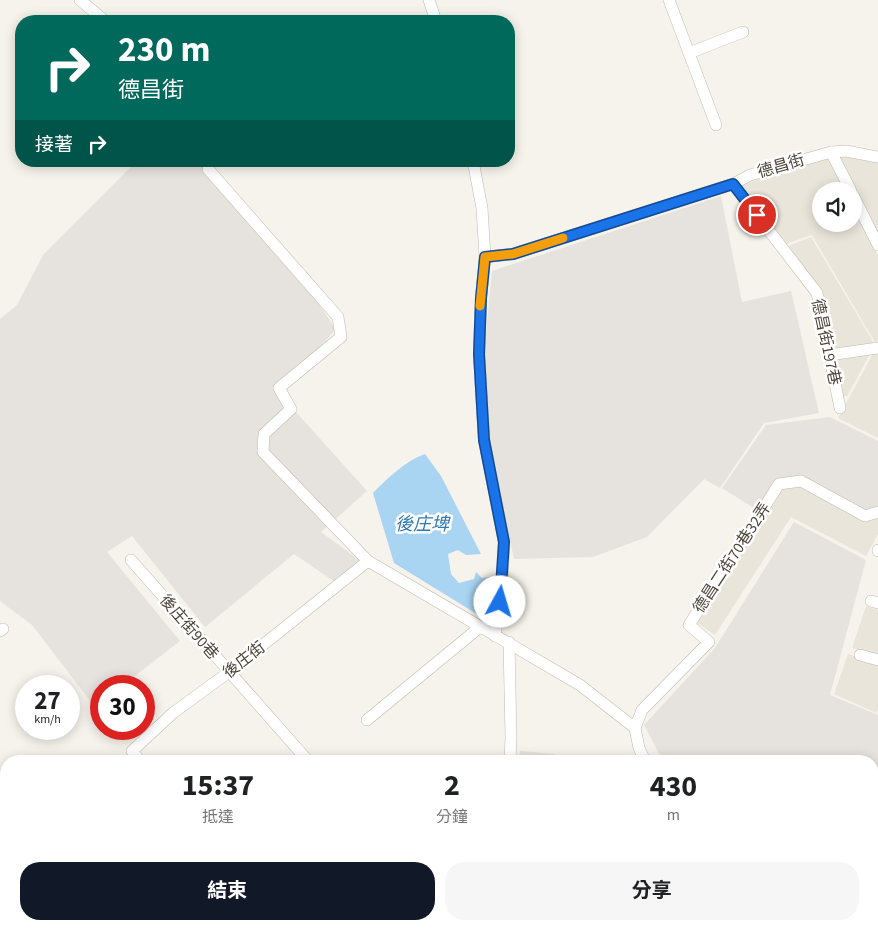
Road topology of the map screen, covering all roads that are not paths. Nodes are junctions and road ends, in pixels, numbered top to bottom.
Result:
1 (80, 0) edge
2 (429, 0) edge
3 (669, 0) edge
4 (99, 15) edge
5 (434, 15) edge
6 (743, 32) dead end
7 (689, 53) junction
8 (716, 125) dead end
9 (831, 152) junction
10 (878, 157) edge
11 (474, 167) edge
12 (208, 169) dead end
13 (846, 182) edge
14 (733, 184) junction
15 (862, 213) edge
16 (878, 245) edge
17 (485, 257) junction
18 (878, 348) edge
19 (829, 355) junction
20 (840, 408) dead end
21 (878, 512) edge
22 (131, 560) dead end
23 (368, 561) junction
24 (480, 627) junction
25 (495, 636) junction
26 (509, 642) junction
27 (860, 655) dead end
28 (878, 660) edge
29 (229, 672) junction
30 (367, 720) dead end
31 (635, 728) junction
32 (135, 755) edge
33 (303, 755) edge
34 (510, 755) edge
35 (642, 755) edge

1 - 4 street
2 - 5 street
3 - 7 street
6 - 7 street
7 - 8 street
9 - 10 street, 德昌街
9 - 13 street
9 - 14 street, 德昌街
11 - 17 street
12 - 23 street
14 - 17 street, 德昌街
14 - 19 street, 德昌街197巷
15 - 16 street
17 - 25 street
18 - 19 street
19 - 20 street, 德昌街197巷
21 - 31 street, 德昌二街70巷32弄
22 - 29 street, 後庄街90巷
23 - 24 street
23 - 29 street, 後庄街
24 - 25 street
24 - 30 street
25 - 26 street
26 - 31 street
26 - 34 street
27 - 28 street
29 - 32 street, 後庄街
29 - 33 street, 後庄街90巷
31 - 35 street

